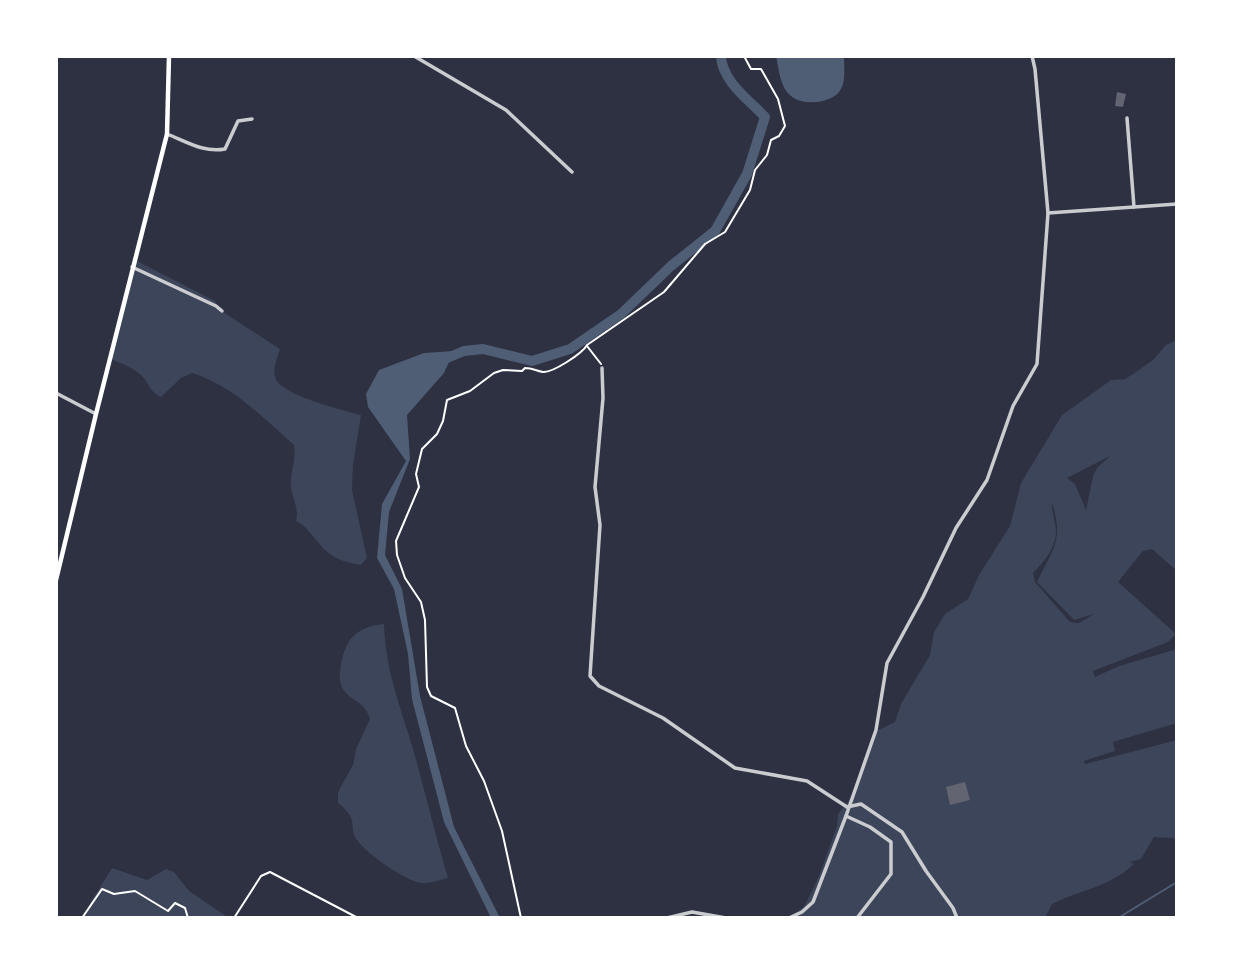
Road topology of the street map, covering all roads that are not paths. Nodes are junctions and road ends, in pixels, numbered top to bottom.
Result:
1 (169, 56) edge
2 (414, 56) edge
3 (1032, 56) edge
4 (1127, 118) dead end
5 (252, 119) dead end
6 (167, 134) junction
7 (572, 172) dead end
8 (1177, 204) edge
9 (1134, 207) junction
10 (1048, 213) junction
11 (132, 267) junction
12 (222, 311) dead end
13 (602, 368) road end
14 (56, 393) edge
15 (96, 414) junction
16 (56, 580) edge
17 (848, 807) junction
18 (846, 816) junction
19 (667, 918) edge
20 (726, 918) edge
21 (789, 918) edge
22 (856, 918) edge
23 (957, 918) edge

1 - 6 main road
2 - 7 street
3 - 10 street
4 - 9 street
5 - 6 street
6 - 11 main road
8 - 9 street
9 - 10 street
10 - 17 street
11 - 12 street
11 - 15 main road
13 - 17 street
14 - 15 street
15 - 16 main road
17 - 18 street
17 - 23 street
18 - 21 street
18 - 22 street
19 - 20 street

